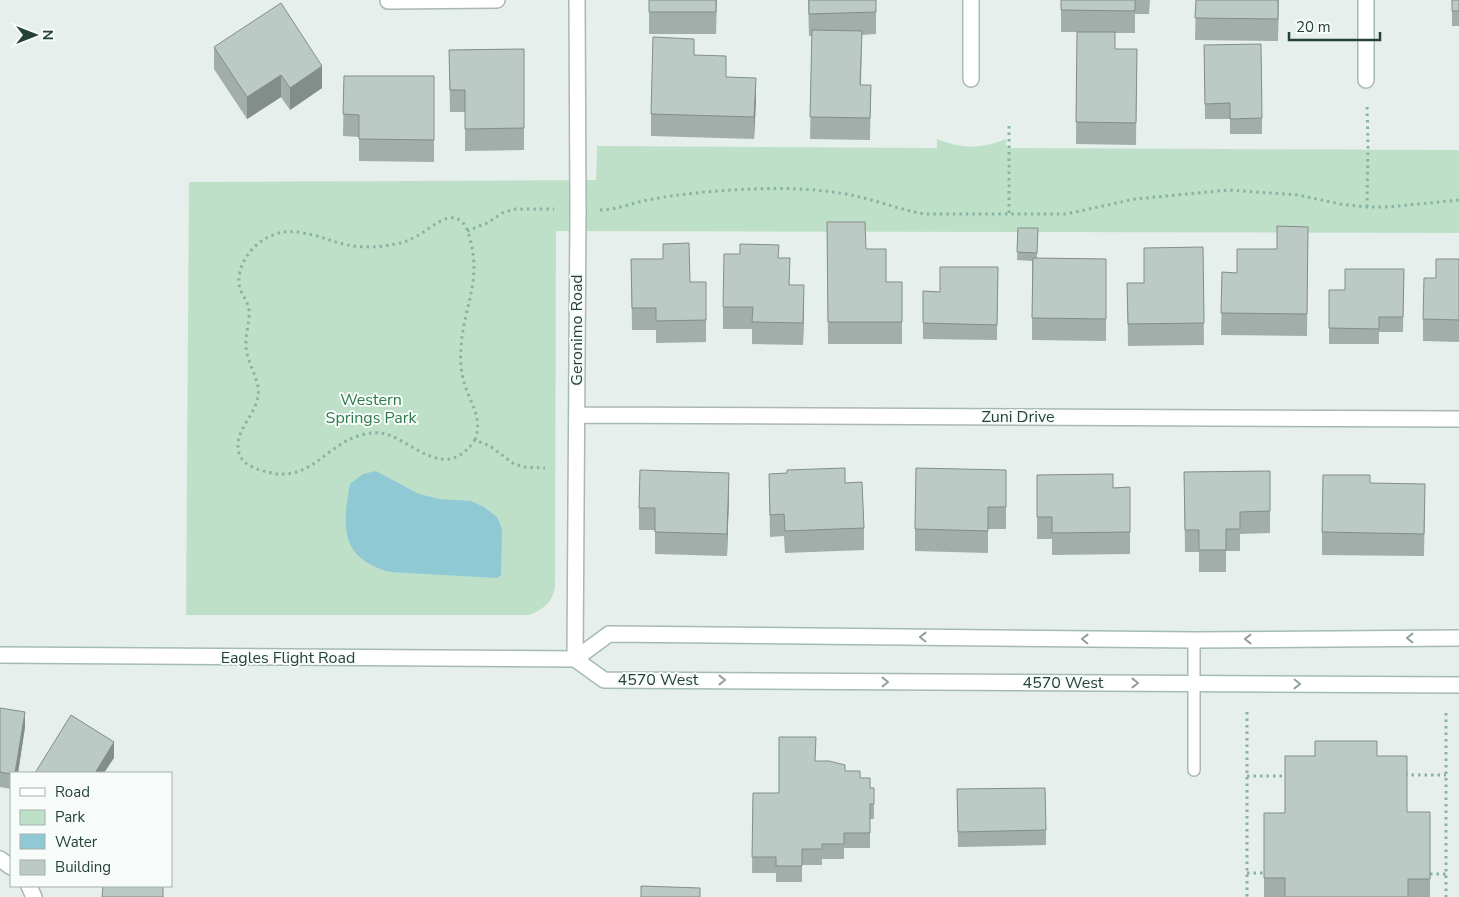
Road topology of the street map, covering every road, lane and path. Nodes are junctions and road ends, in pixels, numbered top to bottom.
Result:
1 (497, 0) edge
2 (577, 0) edge
3 (971, 0) edge
4 (1366, 0) edge
5 (388, 1) edge
6 (971, 79) dead end
7 (1366, 80) joint
8 (1009, 126) dead end
9 (1459, 200) edge
10 (1367, 207) junction
11 (556, 209) dead end
12 (599, 210) dead end
13 (1009, 214) junction
14 (467, 230) junction
15 (577, 415) junction
16 (1459, 419) edge
17 (475, 440) junction
18 (545, 468) dead end
19 (1459, 638) edge
20 (1194, 640) junction
21 (0, 655) edge
22 (575, 659) junction
23 (1194, 683) junction
24 (1459, 685) edge
25 (1247, 712) dead end
26 (1446, 713) dead end
27 (1194, 770) dead end
28 (1400, 775) edge
29 (1446, 775) junction
30 (1247, 776) junction
31 (1293, 776) edge
32 (1247, 873) junction
33 (1264, 873) edge
34 (1430, 874) edge
35 (1446, 874) junction
36 (1247, 897) edge
37 (1446, 897) edge

1 - 5 main road
2 - 15 main road, Geronimo Road
3 - 6 main road
4 - 7 main road
7 - 10 path
8 - 13 path
9 - 10 path
10 - 13 path
11 - 14 path
12 - 13 path
14 - 17 path
14 - 17 path
15 - 16 main road, Zuni Drive
15 - 22 main road, Geronimo Road
17 - 18 path
19 -> 20 main road
20 -> 22 main road
20 - 23 lane
21 - 22 main road, Eagles Flight Road
22 -> 23 main road, 4570 West
23 -> 24 main road, 4570 West
23 - 27 lane
25 - 30 path
26 - 29 path
28 - 29 path
29 - 35 path
30 - 31 path
30 - 32 path
32 - 33 path
32 - 36 path
34 - 35 path
35 - 37 path

